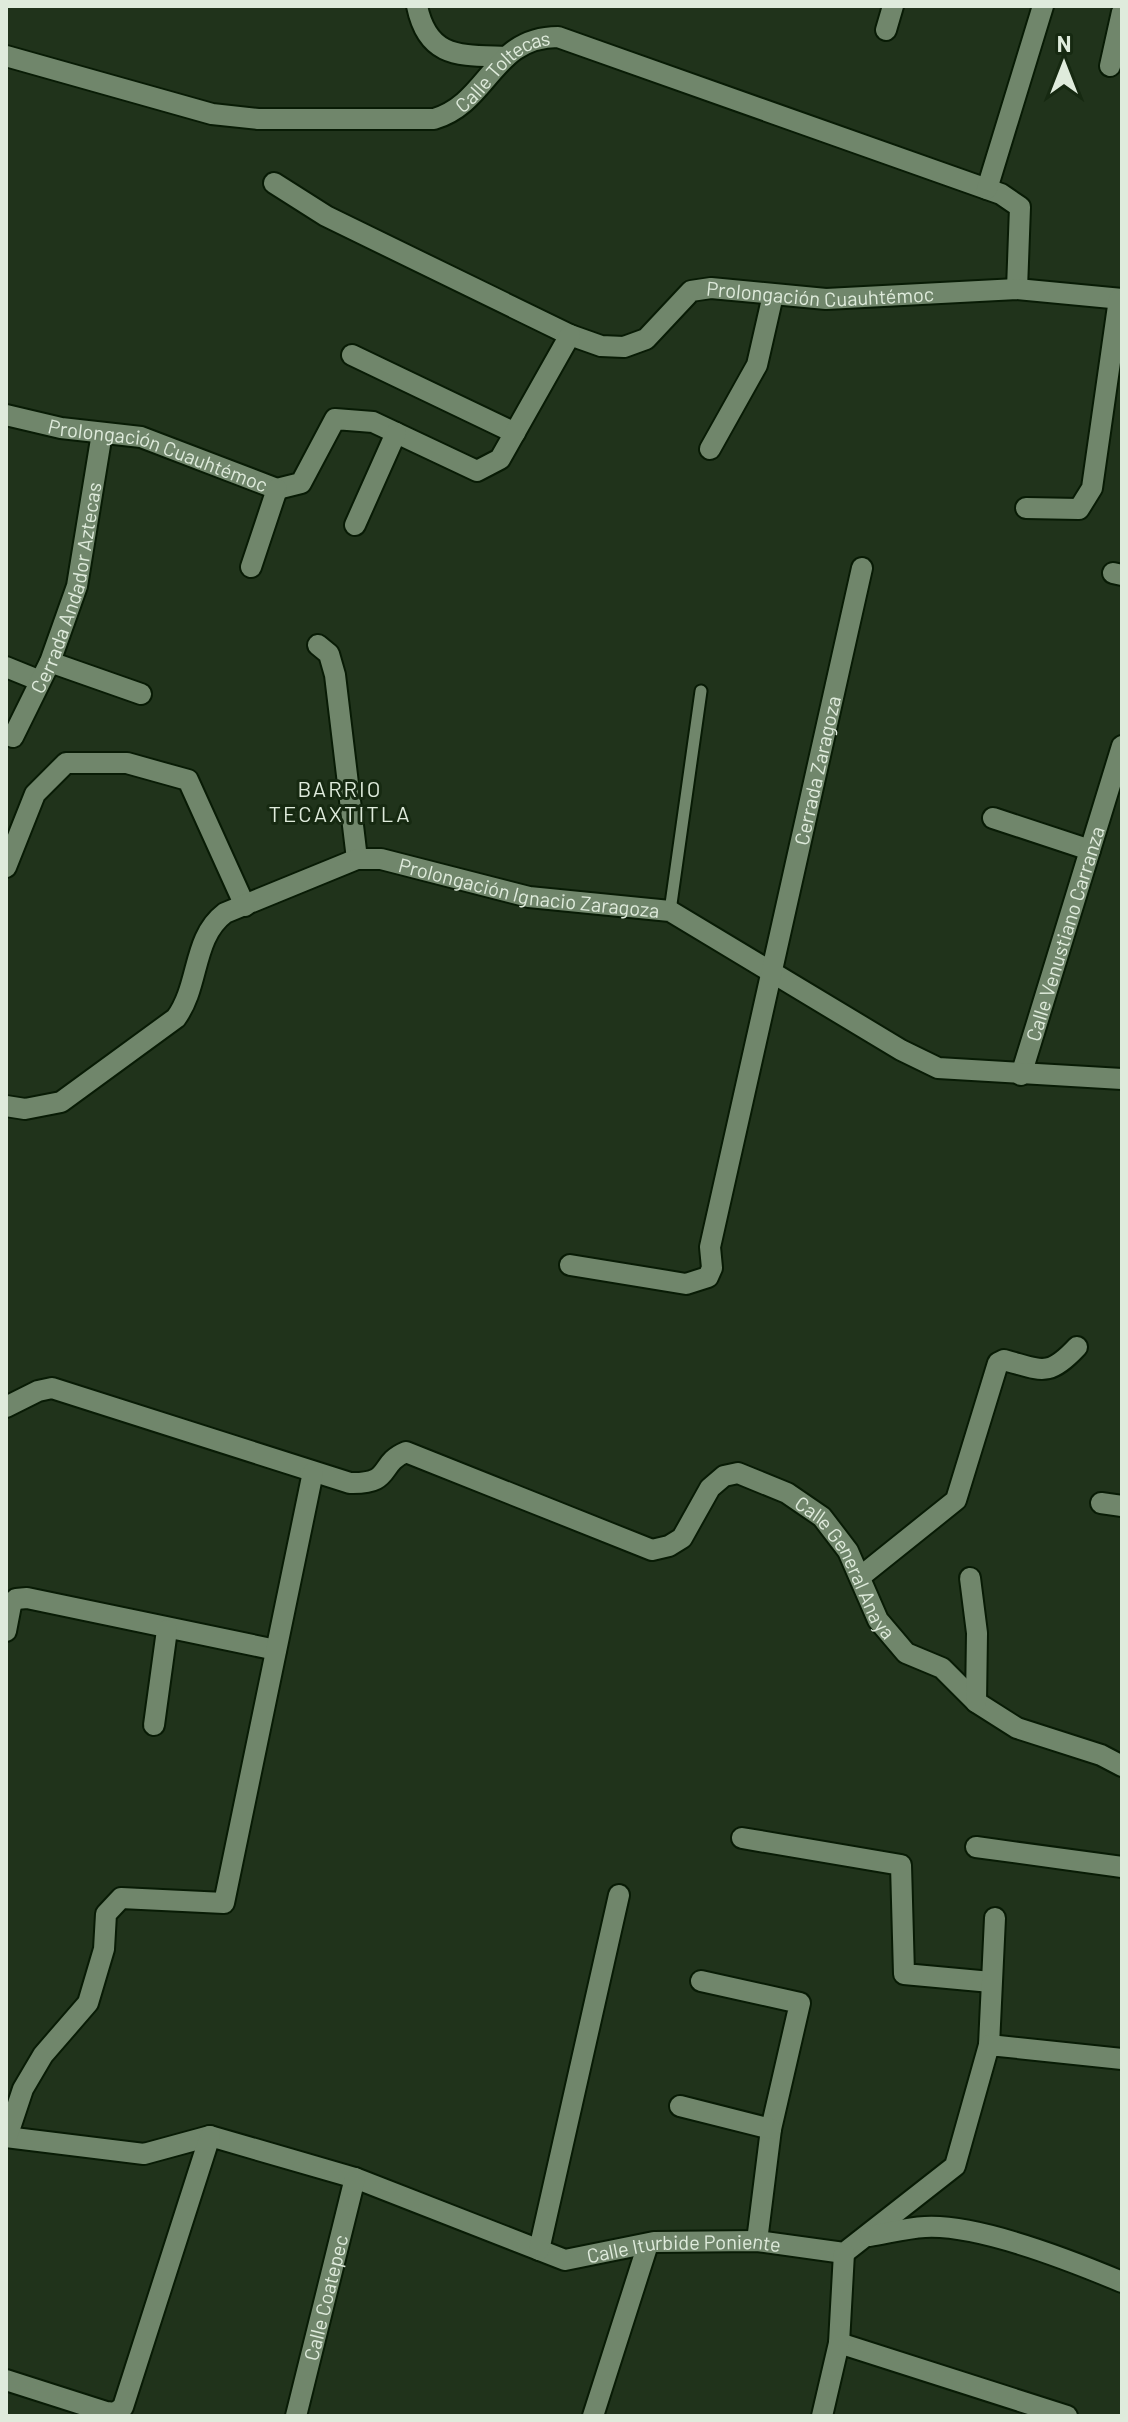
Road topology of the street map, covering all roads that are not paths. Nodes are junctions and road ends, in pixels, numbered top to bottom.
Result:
1 (417, 6) edge
2 (893, 6) edge
3 (1043, 6) edge
4 (1122, 12) edge
5 (886, 30) dead end
6 (6, 56) edge
7 (506, 57) junction
8 (1110, 66) dead end
9 (274, 183) dead end
10 (987, 189) junction
11 (1017, 289) junction
12 (773, 295) junction
13 (1120, 299) edge
14 (570, 335) junction
15 (352, 355) dead end
16 (6, 415) edge
17 (102, 433) junction
18 (396, 433) junction
19 (515, 433) junction
20 (710, 449) dead end
21 (277, 489) junction
22 (1026, 508) dead end
23 (355, 525) dead end
24 (251, 567) dead end
25 (862, 568) dead end
26 (318, 645) dead end
27 (50, 662) junction
28 (6, 667) edge
29 (38, 680) junction
30 (701, 691) dead end
31 (141, 694) dead end
32 (13, 737) dead end
33 (1122, 746) edge
34 (993, 818) dead end
35 (1090, 850) junction
36 (357, 859) junction
37 (6, 867) edge
38 (245, 906) junction
39 (670, 911) junction
40 (772, 972) junction
41 (1021, 1075) junction
42 (1122, 1079) edge
43 (6, 1106) edge
44 (570, 1265) dead end
45 (1077, 1347) dead end
46 (6, 1407) edge
47 (313, 1472) junction
48 (1101, 1503) dead end
49 (1122, 1506) edge
50 (860, 1577) junction
51 (970, 1578) dead end
52 (167, 1630) junction
53 (6, 1631) edge
54 (276, 1650) junction
55 (976, 1702) junction
56 (154, 1725) dead end
57 (1122, 1766) edge
58 (742, 1838) dead end
59 (976, 1847) dead end
60 (1122, 1867) edge
61 (619, 1895) dead end
62 (995, 1918) dead end
63 (701, 1981) dead end
64 (991, 1982) junction
65 (989, 2045) junction
66 (1122, 2059) edge
67 (680, 2106) dead end
68 (771, 2129) junction
69 (210, 2136) junction
70 (7, 2137) edge
71 (355, 2178) junction
72 (869, 2236) junction
73 (757, 2241) junction
74 (648, 2244) junction
75 (539, 2250) junction
76 (844, 2253) junction
77 (1122, 2282) edge
78 (839, 2343) junction
79 (6, 2380) edge
80 (296, 2416) edge
81 (593, 2416) edge
82 (822, 2416) edge
83 (1067, 2416) edge

1 - 7 street
2 - 5 street
3 - 10 street
4 - 8 street
6 - 7 street, Calle Toltecas
7 - 10 street, Calle Toltecas
9 - 14 street
10 - 11 street, Calle Toltecas
11 - 12 street, Prolongación Cuauhtémoc
11 - 13 street, Prolongación Cuauhtémoc
12 - 14 street, Prolongación Cuauhtémoc
12 - 20 street
13 - 22 street
14 - 19 street, Prolongación Cuauhtémoc
15 - 19 street
16 - 17 street, Prolongación Cuauhtémoc
17 - 21 street, Prolongación Cuauhtémoc
17 - 27 street, Cerrada Andador Aztecas
18 - 19 street, Prolongación Cuauhtémoc
18 - 21 street, Prolongación Cuauhtémoc
18 - 23 street
21 - 24 street
25 - 40 street, Cerrada Zaragoza
26 - 36 street
27 - 29 street, Cerrada Andador Aztecas
27 - 31 street
28 - 29 street
29 - 32 street, Cerrada Andador Aztecas
30 - 39 lane
33 - 35 street, Calle Venustiano Carranza
34 - 35 street
35 - 41 street, Calle Venustiano Carranza
36 - 38 street, Prolongación Ignacio Zaragoza
36 - 39 street, Prolongación Ignacio Zaragoza
37 - 38 street
38 - 43 street, Prolongación Ignacio Zaragoza
39 - 40 street, Prolongación Ignacio Zaragoza
40 - 41 street, Prolongación Ignacio Zaragoza
40 - 44 street, Cerrada Zaragoza
41 - 42 street, Prolongación Ignacio Zaragoza
45 - 50 street
46 - 47 street
47 - 50 street, Calle General Anaya
47 - 54 street
48 - 49 street
50 - 55 street, Calle General Anaya
51 - 55 street
52 - 53 street
52 - 54 street
52 - 56 street
54 - 70 street
55 - 57 street, Calle General Anaya
58 - 64 street
59 - 60 street
61 - 75 street
62 - 64 street
63 - 68 street
64 - 65 street
65 - 66 street
65 - 72 street
67 - 68 street
68 - 73 street
69 - 70 street
69 - 71 street, Calle Iturbide Poniente
69 - 79 street
71 - 75 street, Calle Iturbide Poniente
71 - 80 street, Calle Coatepec
72 - 76 street
72 - 77 street
73 - 74 street, Calle Iturbide Poniente
73 - 76 street, Calle Iturbide Poniente
74 - 75 street, Calle Iturbide Poniente
74 - 81 street
76 - 78 street
78 - 82 street
78 - 83 street

